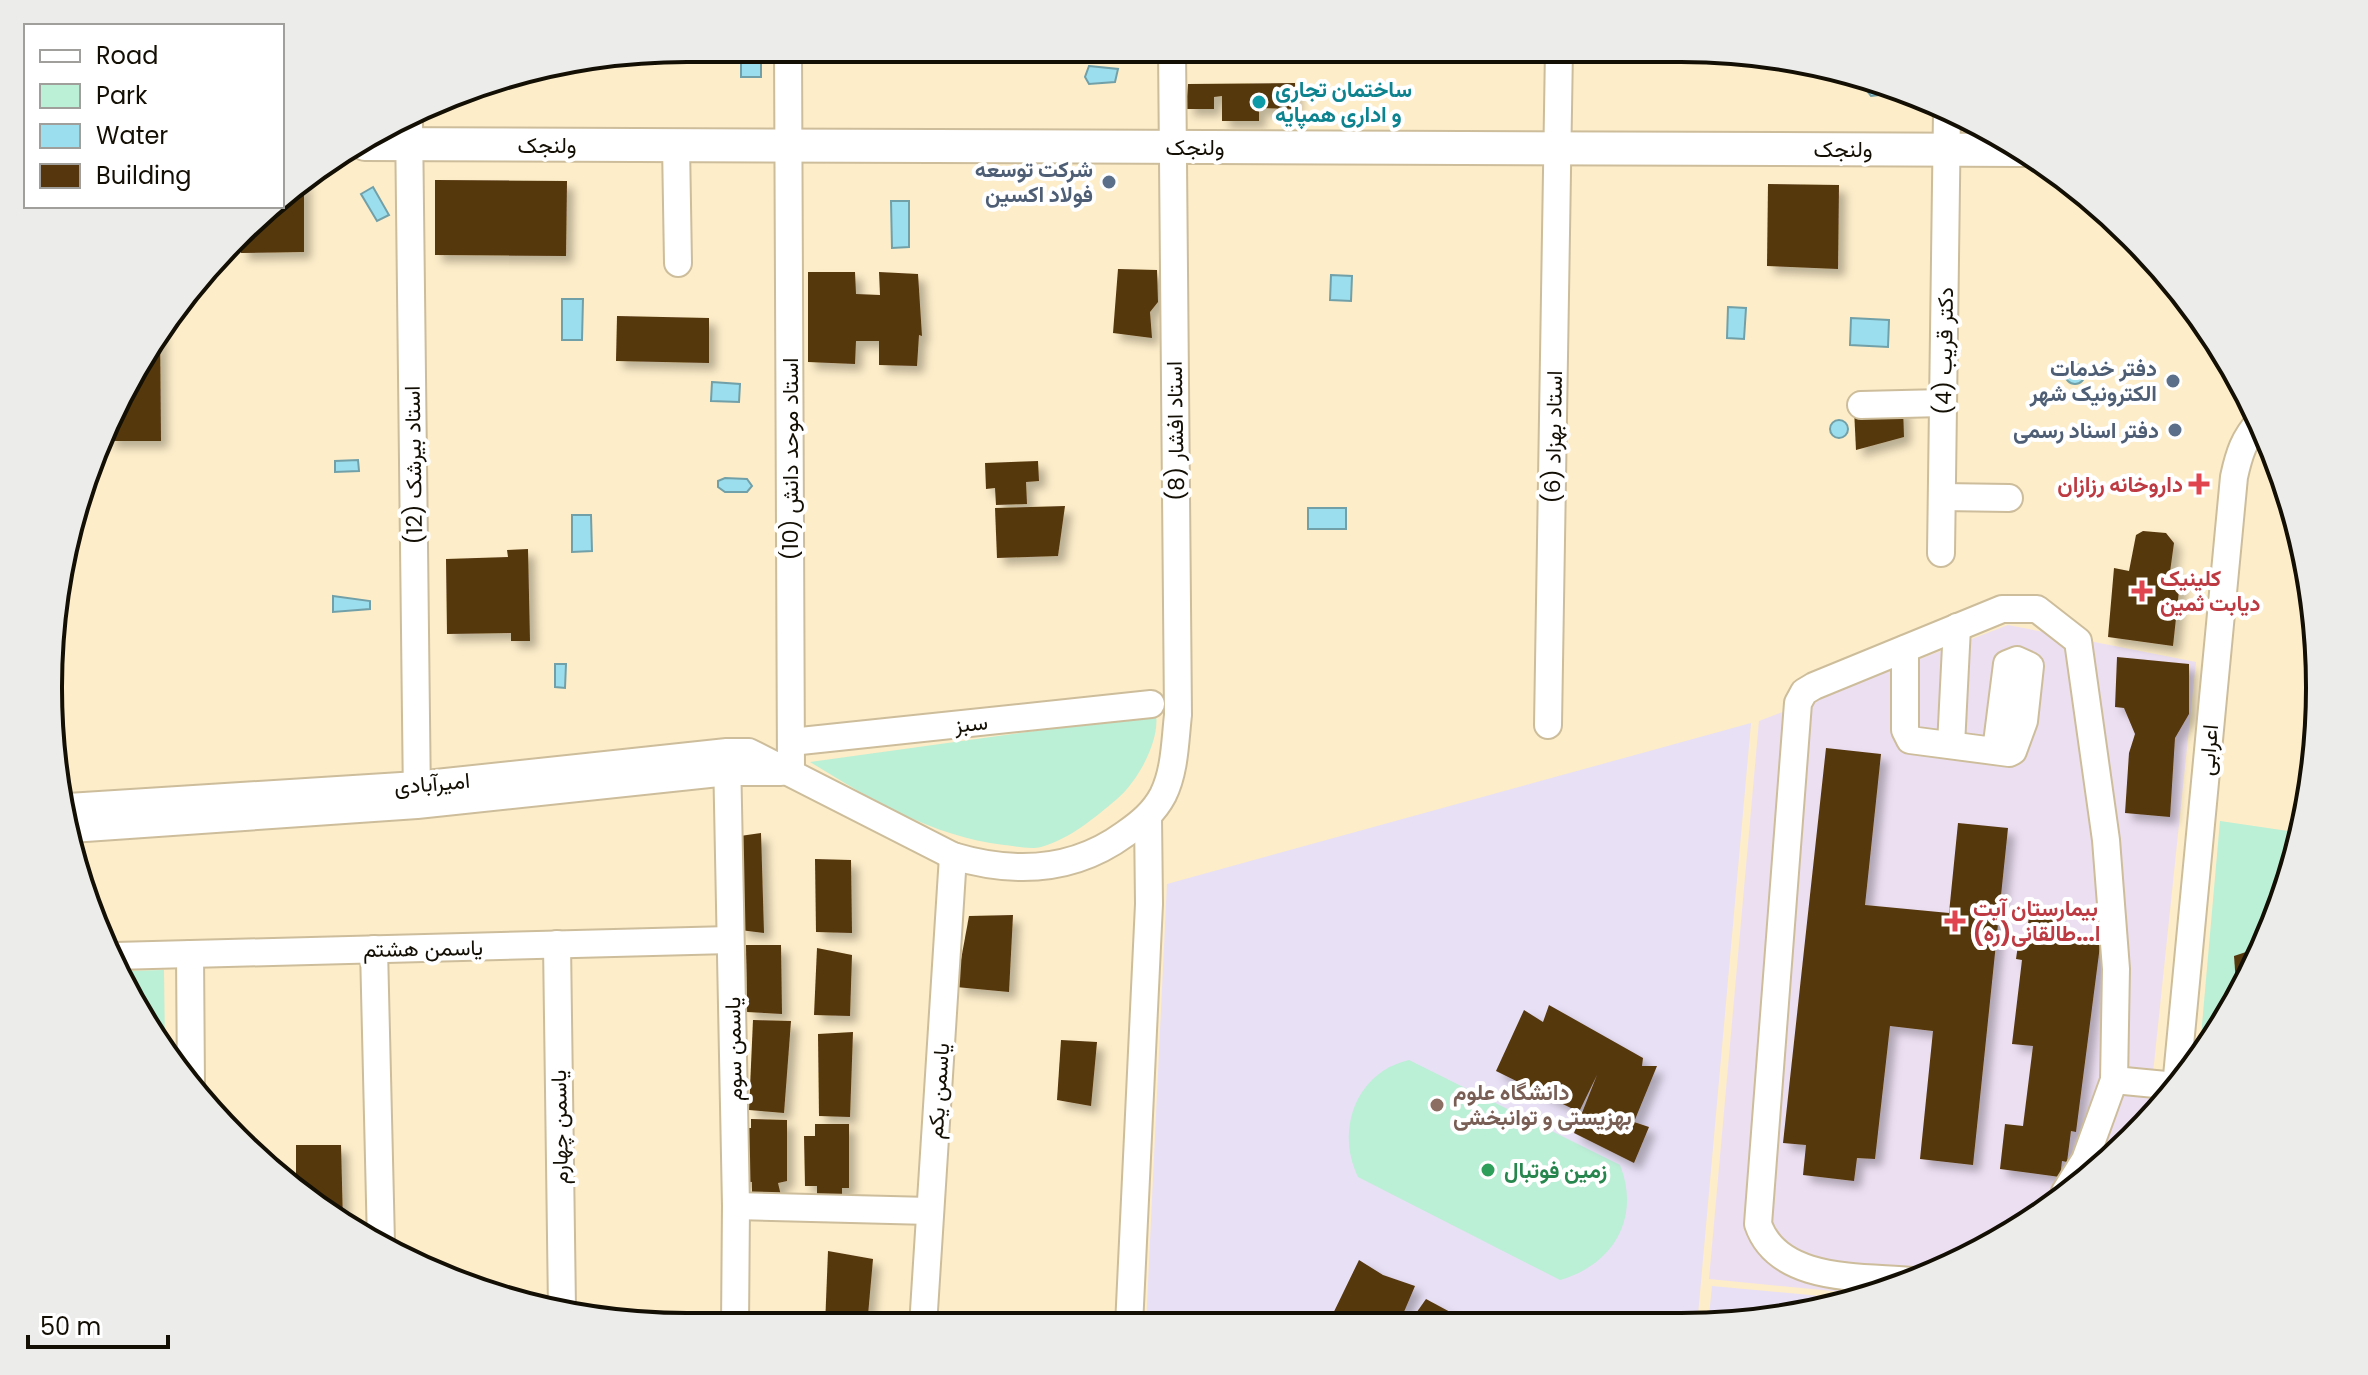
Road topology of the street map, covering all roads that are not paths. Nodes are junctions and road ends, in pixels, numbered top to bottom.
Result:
1 (788, 62) edge
2 (1172, 62) edge
3 (1559, 62) edge
4 (1947, 122) edge
5 (410, 133) edge
6 (676, 145) junction
7 (788, 146) junction
8 (1173, 147) junction
9 (1557, 148) junction
10 (1946, 150) junction
11 (2000, 150) edge
12 (678, 263) dead end
13 (1943, 403) junction
14 (1861, 405) dead end
15 (2250, 431) edge
16 (1942, 497) junction
17 (2009, 498) dead end
18 (1941, 553) dead end
19 (1957, 627) junction
20 (1905, 649) junction
21 (1151, 704) dead end
22 (1178, 715) joint
23 (1548, 725) dead end
24 (791, 742) junction
25 (1951, 745) junction
26 (1996, 751) dead end
27 (727, 762) junction
28 (791, 772) junction
29 (417, 795) junction
30 (73, 807) edge
31 (1148, 817) junction
32 (78, 828) edge
33 (953, 856) junction
34 (730, 940) junction
35 (557, 944) junction
36 (374, 949) junction
37 (190, 954) junction
38 (123, 956) edge
39 (2178, 1067) edge
40 (191, 1068) edge
41 (2114, 1080) junction
42 (2163, 1085) edge
43 (2079, 1169) edge
44 (736, 1206) junction
45 (930, 1211) junction
46 (381, 1232) edge
47 (1886, 1278) edge
48 (562, 1300) edge
49 (735, 1313) edge
50 (924, 1313) edge
51 (1130, 1313) edge

1 - 7 street, استاد موحد دانش (10)
2 - 8 street, استاد افشار (8)
3 - 9 street, استاد بهزاد (6)
4 - 10 street, دکتر قریب (4)
5 - 6 main road, ولنجک
5 - 29 street, استاد بیرشک (12)
6 - 7 main road, ولنجک
6 - 12 street
7 - 8 main road, ولنجک
7 - 24 street, استاد موحد دانش (10)
8 - 9 main road, ولنجک
8 - 22 street, استاد افشار (8)
9 - 10 main road, ولنجک
9 - 23 street, استاد بهزاد (6)
10 - 11 main road, ولنجک
10 - 13 street, دکتر قریب (4)
13 - 14 street
13 - 16 street, دکتر قریب (4)
15 - 39 street, اعرابی
16 - 17 street
16 - 18 street, دکتر قریب (4)
19 - 20 street
19 - 25 street
19 - 41 street
20 - 25 street
20 - 47 street
21 - 24 street, سبز
22 - 31 street, امیرآبادی
24 - 28 street, استاد موحد دانش (10)
25 - 26 street
27 - 28 street, امیرآبادی
27 - 29 street, امیرآبادی
27 - 34 street, یاسمن سوم
28 - 33 street, امیرآبادی
29 - 30 street, امیرآبادی
29 - 32 street, امیرآبادی
31 - 33 street, امیرآبادی
31 - 51 street
33 - 45 street, یاسمن یکم
34 - 35 street, یاسمن هشتم
34 - 44 street, یاسمن سوم
35 - 36 street, یاسمن هشتم
35 - 48 street, یاسمن چهارم
36 - 37 street, یاسمن هشتم
36 - 46 street
37 - 38 street, یاسمن هشتم
37 - 40 street
41 - 42 street
41 - 43 street
44 - 45 street
44 - 49 street, یاسمن سوم
45 - 50 street, یاسمن یکم

